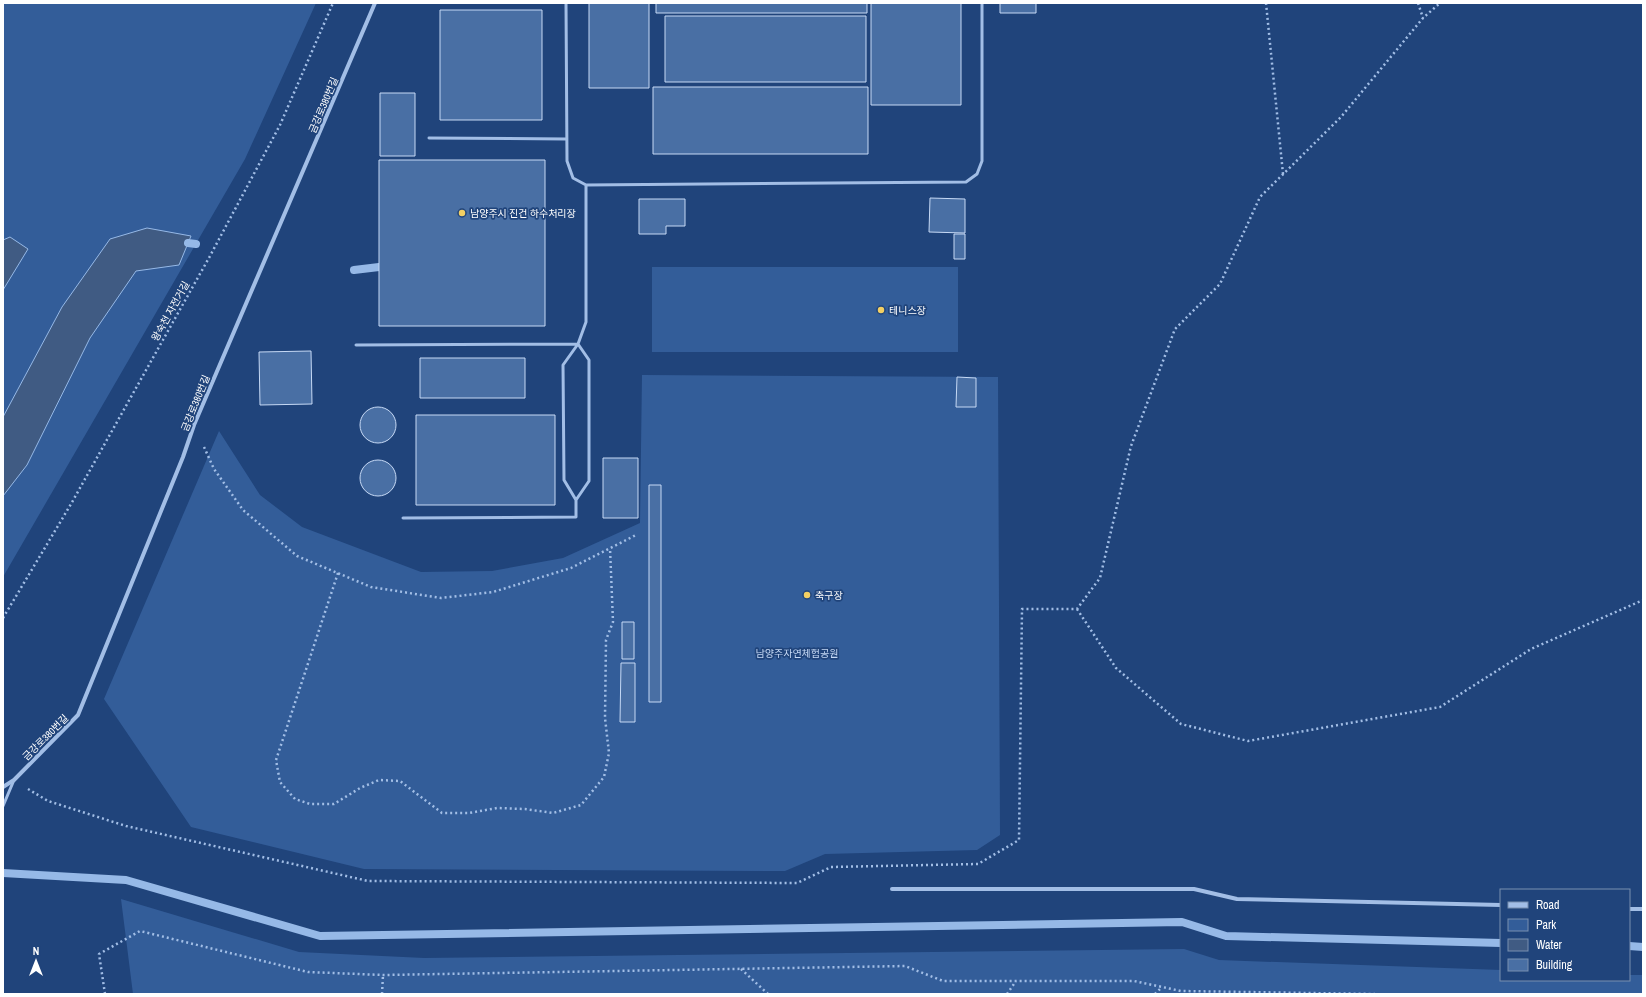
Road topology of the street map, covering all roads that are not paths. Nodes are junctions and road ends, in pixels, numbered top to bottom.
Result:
1 (375, 3) edge
2 (566, 3) edge
3 (982, 3) edge
4 (429, 138) dead end
5 (566, 139) junction
6 (586, 185) junction
7 (578, 344) junction
8 (356, 345) dead end
9 (576, 500) junction
10 (402, 518) dead end
11 (14, 780) junction
12 (3, 788) edge
13 (3, 806) edge
14 (892, 889) dead end
15 (1500, 906) edge
16 (1630, 909) edge
17 (1643, 909) edge

1 - 11 street, 금강로380번길
2 - 5 lane
3 - 6 lane
4 - 5 lane
5 - 6 lane
6 - 7 lane
7 - 8 lane
7 - 9 lane
7 - 9 lane
9 - 10 lane
11 - 12 street, 금강로380번길
11 - 13 lane
14 - 15 street
16 - 17 street

